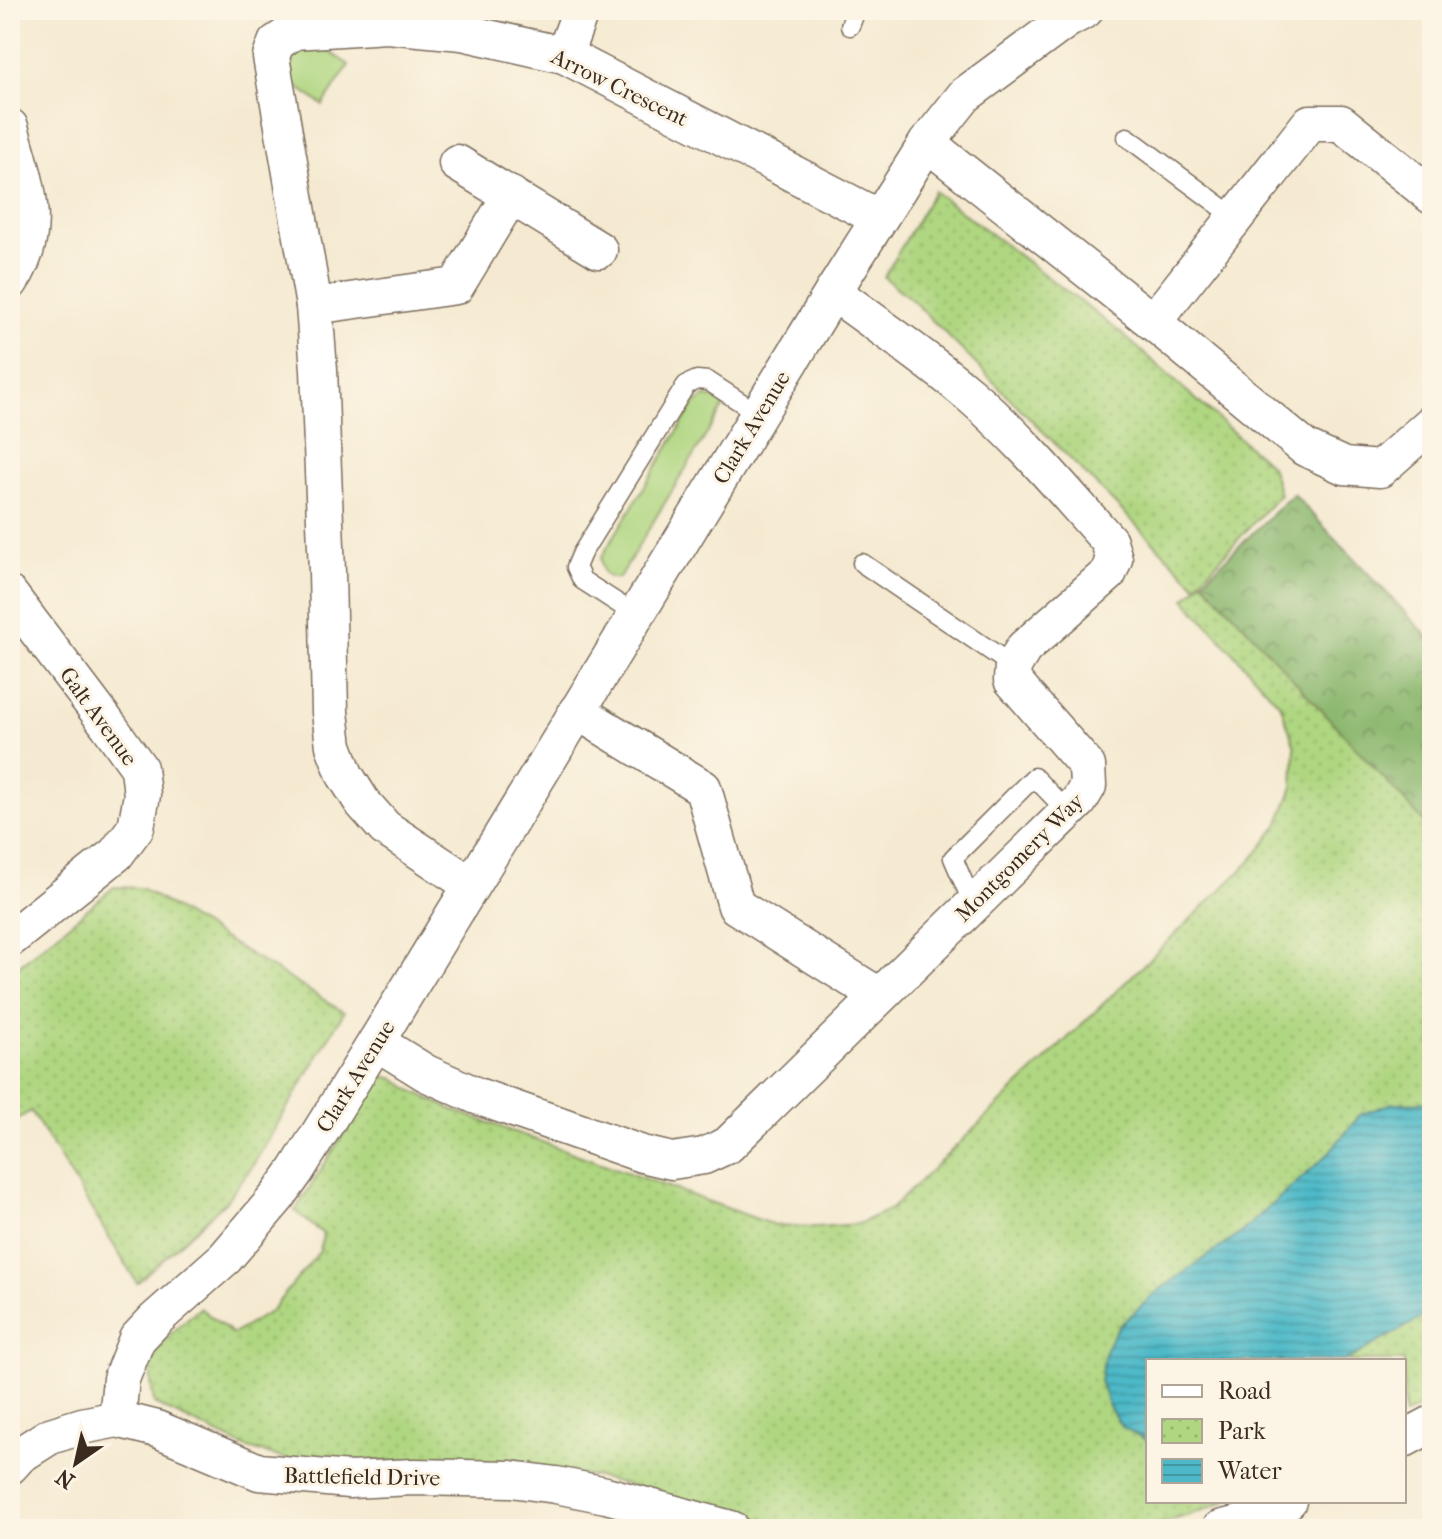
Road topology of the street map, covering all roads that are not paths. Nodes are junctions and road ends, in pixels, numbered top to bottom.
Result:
1 (581, 10) edge
2 (1085, 10) edge
3 (564, 55) junction
4 (10, 127) edge
5 (1127, 137) dead end
6 (927, 143) junction
7 (457, 163) dead end
8 (511, 195) junction
9 (1432, 196) edge
10 (1235, 217) junction
11 (879, 218) junction
12 (599, 250) dead end
13 (10, 282) edge
14 (833, 292) junction
15 (314, 306) junction
16 (1153, 322) junction
17 (759, 414) junction
18 (1432, 423) edge
19 (862, 563) dead end
20 (10, 595) edge
21 (636, 615) junction
22 (1013, 666) junction
23 (577, 711) junction
24 (1068, 812) junction
25 (471, 885) junction
26 (973, 904) junction
27 (10, 939) edge
28 (879, 996) junction
29 (376, 1042) junction
30 (117, 1419) junction
31 (1432, 1424) edge
32 (1406, 1438) edge
33 (10, 1466) edge
34 (1284, 1503) edge
35 (731, 1529) edge
36 (1220, 1529) edge

1 - 3 street
2 - 6 street, Clark Avenue
3 - 11 street, Arrow Crescent
3 - 15 street, Arrow Crescent
4 - 13 street
5 - 10 lane
6 - 11 street, Clark Avenue
6 - 16 street
7 - 8 street
8 - 12 street
8 - 15 street
9 - 10 street
10 - 16 street
11 - 14 street, Clark Avenue
14 - 17 street, Clark Avenue
14 - 22 street
15 - 25 street, Arrow Crescent
16 - 18 street
17 - 21 street, Clark Avenue
17 - 21 lane
19 - 22 lane
20 - 27 street, Galt Avenue
21 - 23 street, Clark Avenue
22 - 24 street, Montgomery Way
23 - 25 street, Clark Avenue
23 - 28 street
24 - 26 street, Montgomery Way
24 - 26 lane
25 - 29 street, Clark Avenue
26 - 28 street, Montgomery Way
28 - 29 street, Montgomery Way
29 - 30 street, Clark Avenue
30 - 33 street, Battlefield Drive
30 - 35 street, Battlefield Drive
31 - 32 street
34 - 36 street

